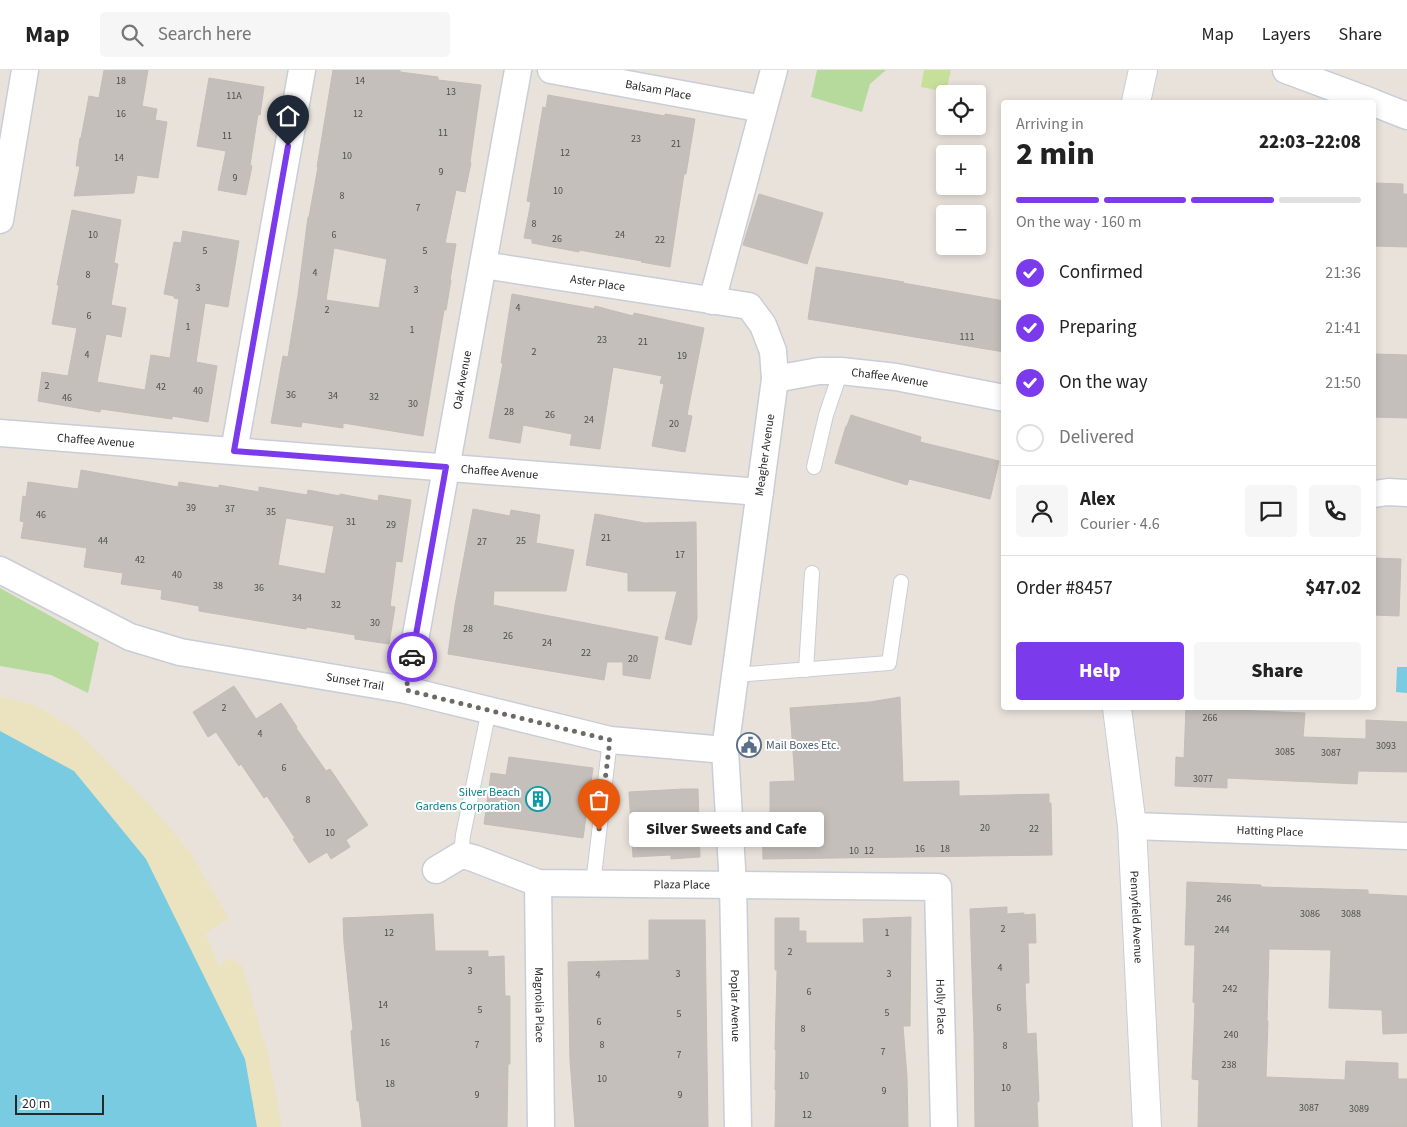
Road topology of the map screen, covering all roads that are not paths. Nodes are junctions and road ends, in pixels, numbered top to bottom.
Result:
1 (25, 70) edge
2 (302, 70) edge
3 (518, 70) edge
4 (551, 70) edge
5 (774, 70) edge
6 (1143, 70) edge
7 (1286, 70) edge
8 (1136, 100) edge
9 (1365, 100) edge
10 (1376, 104) edge
11 (764, 109) junction
12 (1407, 116) edge
13 (0, 220) edge
14 (483, 265) junction
15 (712, 301) junction
16 (841, 371) junction
17 (775, 379) junction
18 (1001, 397) edge
19 (0, 433) edge
20 (234, 451) junction
21 (446, 467) junction
22 (814, 467) dead end
23 (760, 492) junction
24 (1407, 493) edge
25 (1376, 494) edge
26 (0, 570) edge
27 (812, 574) dead end
28 (901, 582) dead end
29 (806, 670) junction
30 (735, 675) junction
31 (406, 690) junction
32 (489, 710) junction
33 (1117, 710) edge
34 (610, 740) junction
35 (725, 750) junction
36 (1132, 826) junction
37 (1407, 836) edge
38 (461, 855) junction
39 (436, 870) dead end
40 (538, 883) junction
41 (593, 884) junction
42 (732, 885) junction
43 (938, 887) joint
44 (541, 1127) edge
45 (738, 1127) edge
46 (944, 1127) edge
47 (1147, 1127) edge

1 - 13 street
2 - 20 street
3 - 14 street, Oak Avenue
4 - 11 street, Balsam Place
5 - 11 street
6 - 8 street
7 - 9 street
10 - 12 street
11 - 15 street
14 - 15 street, Aster Place
14 - 21 street, Oak Avenue
15 - 17 street, Meagher Avenue
16 - 17 street, Chaffee Avenue
16 - 18 street, Chaffee Avenue
16 - 22 lane
17 - 23 street, Meagher Avenue
19 - 20 street, Chaffee Avenue
20 - 21 street, Chaffee Avenue
21 - 23 street, Chaffee Avenue
21 - 31 street, Oak Avenue
23 - 30 street, Meagher Avenue
24 - 25 street
26 - 31 street, Sunset Trail
27 - 29 lane
28 - 29 lane
29 - 30 lane
30 - 35 street, Meagher Avenue
31 - 32 street, Sunset Trail
32 - 34 street, Sunset Trail
32 - 38 lane
33 - 36 street, Pennyfield Avenue
34 - 35 street, Sunset Trail
34 - 41 lane
35 - 42 street, Meagher Avenue
36 - 37 street, Hatting Place
36 - 47 street, Pennyfield Avenue
38 - 39 street
38 - 40 street, Plaza Place
40 - 41 street, Plaza Place
40 - 44 street, Magnolia Place
41 - 42 street, Plaza Place
42 - 43 street, Plaza Place
42 - 45 street, Poplar Avenue
43 - 46 street, Holly Place

